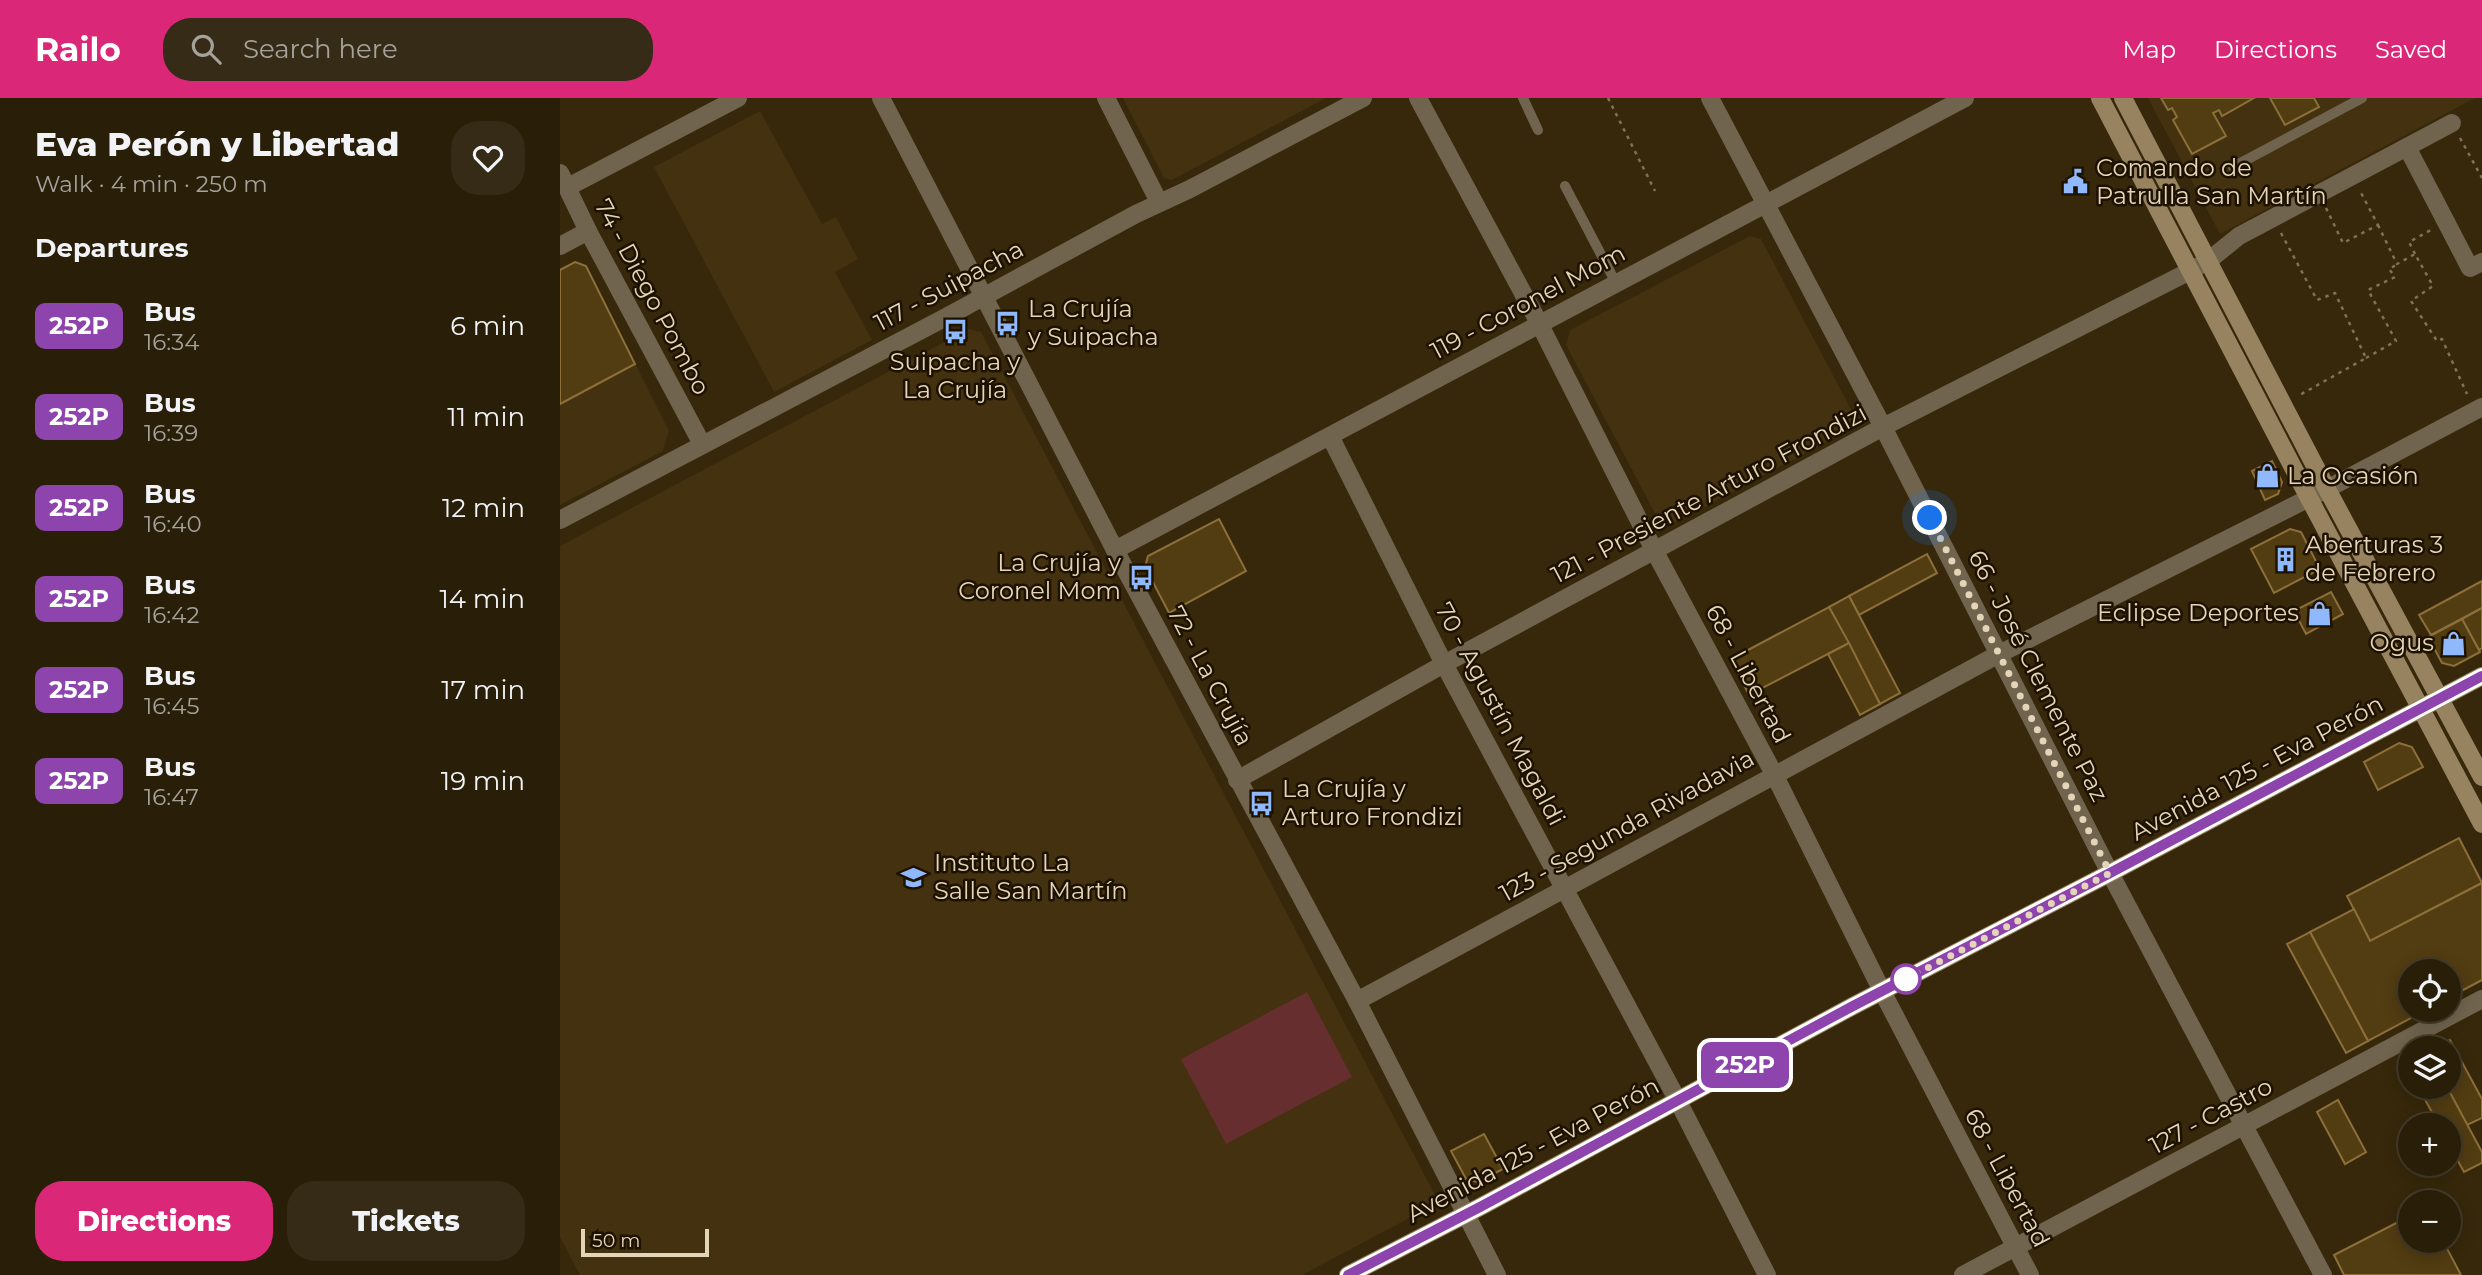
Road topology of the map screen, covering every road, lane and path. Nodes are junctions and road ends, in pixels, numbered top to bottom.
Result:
1 (738, 98) edge
2 (881, 98) edge
3 (1106, 98) edge
4 (1363, 98) edge
5 (1418, 98) edge
6 (1523, 98) edge
7 (1608, 98) edge
8 (1710, 98) edge
9 (1965, 98) edge
10 (2100, 98) edge
11 (2123, 98) edge
12 (2362, 98) edge
13 (2452, 123) joint
14 (1538, 130) dead end
15 (2407, 147) junction
16 (2233, 167) dead end
17 (2352, 176) junction
18 (2482, 178) edge
19 (564, 180) edge
20 (1565, 186) dead end
21 (1655, 191) dead end
22 (2319, 194) junction
23 (1159, 202) junction
24 (1767, 204) junction
25 (2273, 218) junction
26 (2446, 222) junction
27 (2378, 225) junction
28 (588, 231) junction
29 (560, 246) edge
30 (2415, 254) junction
31 (2208, 261) junction
32 (2482, 262) edge
33 (2397, 264) junction
34 (2190, 271) junction
35 (1616, 282) junction
36 (984, 296) junction
37 (1539, 323) junction
38 (2365, 358) junction
39 (2298, 396) dead end
40 (2479, 409) edge
41 (1883, 427) junction
42 (1330, 436) junction
43 (702, 444) junction
44 (2327, 489) junction
45 (2308, 498) junction
46 (560, 520) edge
47 (1115, 550) junction
48 (1654, 550) junction
49 (1999, 654) junction
50 (1444, 664) junction
51 (2482, 676) edge
52 (2441, 698) junction
53 (2422, 708) junction
54 (1774, 774) junction
55 (2482, 777) edge
56 (1237, 780) junction
57 (2482, 824) edge
58 (2110, 873) junction
59 (1565, 888) junction
60 (1882, 991) junction
61 (2482, 999) edge
62 (1356, 1001) junction
63 (1678, 1101) junction
64 (2245, 1126) junction
65 (1465, 1215) junction
66 (2016, 1247) junction
67 (1348, 1275) edge
68 (1497, 1275) edge
69 (1767, 1275) edge
70 (1963, 1275) edge
71 (2030, 1275) edge
72 (2323, 1275) edge

1 - 19 street
2 - 36 street, 72 - La Crujía
3 - 23 street
4 - 23 street, 117 - Suipacha
5 - 37 street, 68 - Libertad
6 - 14 lane
7 - 21 path
8 - 24 street, 66 - José Clemente Paz
9 - 24 street, 119 - Coronel Mom
10 - 34 main road
11 - 31 main road
12 - 16 lane
13 - 15 street, 121 - Presiente Arturo Frondizi
13 - 18 path
15 - 17 street, 121 - Presiente Arturo Frondizi
15 - 26 street
17 - 22 street, 121 - Presiente Arturo Frondizi
17 - 27 path
19 - 28 street, 74 - Diego Pombo
20 - 35 lane
22 - 25 street, 121 - Presiente Arturo Frondizi
22 - 27 path
23 - 36 street, 117 - Suipacha
24 - 35 street, 119 - Coronel Mom
24 - 41 street, 66 - José Clemente Paz
25 - 31 street, 121 - Presiente Arturo Frondizi
25 - 38 path
26 - 30 path
26 - 32 street
27 - 33 path
28 - 29 street
28 - 43 street, 74 - Diego Pombo
30 - 33 path
30 - 40 path
31 - 34 street, 121 - Presiente Arturo Frondizi
31 - 44 main road
33 - 38 path
34 - 41 street, 121 - Presiente Arturo Frondizi
34 - 45 main road
35 - 37 street, 119 - Coronel Mom
36 - 43 street, 117 - Suipacha
36 - 47 street, 72 - La Crujía
37 - 42 street, 119 - Coronel Mom
37 - 48 street, 68 - Libertad
38 - 39 path
40 - 44 street, 123 - Segunda Rivadavia
41 - 48 street, 121 - Presiente Arturo Frondizi
41 - 49 street, 66 - José Clemente Paz
42 - 47 street, 119 - Coronel Mom
42 - 50 street, 70 - Agustín Magaldi
43 - 46 street, 117 - Suipacha
44 - 45 street, 123 - Segunda Rivadavia
44 - 52 main road
45 - 49 street, 123 - Segunda Rivadavia
45 - 53 main road
47 - 56 street, 72 - La Crujía
48 - 50 street, 121 - Presiente Arturo Frondizi
48 - 54 street, 68 - Libertad
49 - 54 street, 123 - Segunda Rivadavia
49 - 58 street, 66 - José Clemente Paz
50 - 56 street, 121 - Presiente Arturo Frondizi
50 - 59 street, 70 - Agustín Magaldi
51 - 52 main road, Avenida 125 - Eva Perón
52 - 53 main road, Avenida 125 - Eva Perón
52 - 55 main road
53 - 57 main road
53 - 58 main road, Avenida 125 - Eva Perón
54 - 59 street, 123 - Segunda Rivadavia
54 - 60 street, 68 - Libertad
56 - 62 street, 72 - La Crujía
58 - 60 main road, Avenida 125 - Eva Perón
58 - 64 street, 66 - José Clemente Paz
59 - 62 street, 123 - Segunda Rivadavia
59 - 63 street, 70 - Agustín Magaldi
60 - 63 main road, Avenida 125 - Eva Perón
60 - 66 street, 68 - Libertad
61 - 64 street, 127 - Castro
62 - 65 street, 72 - La Crujía
63 - 65 main road, Avenida 125 - Eva Perón
63 - 69 street, 70 - Agustín Magaldi
64 - 66 street, 127 - Castro
64 - 72 street, 66 - José Clemente Paz
65 - 67 main road, Avenida 125 - Eva Perón
65 - 68 street, 72 - La Crujía
66 - 70 street, 127 - Castro
66 - 71 street, 68 - Libertad

